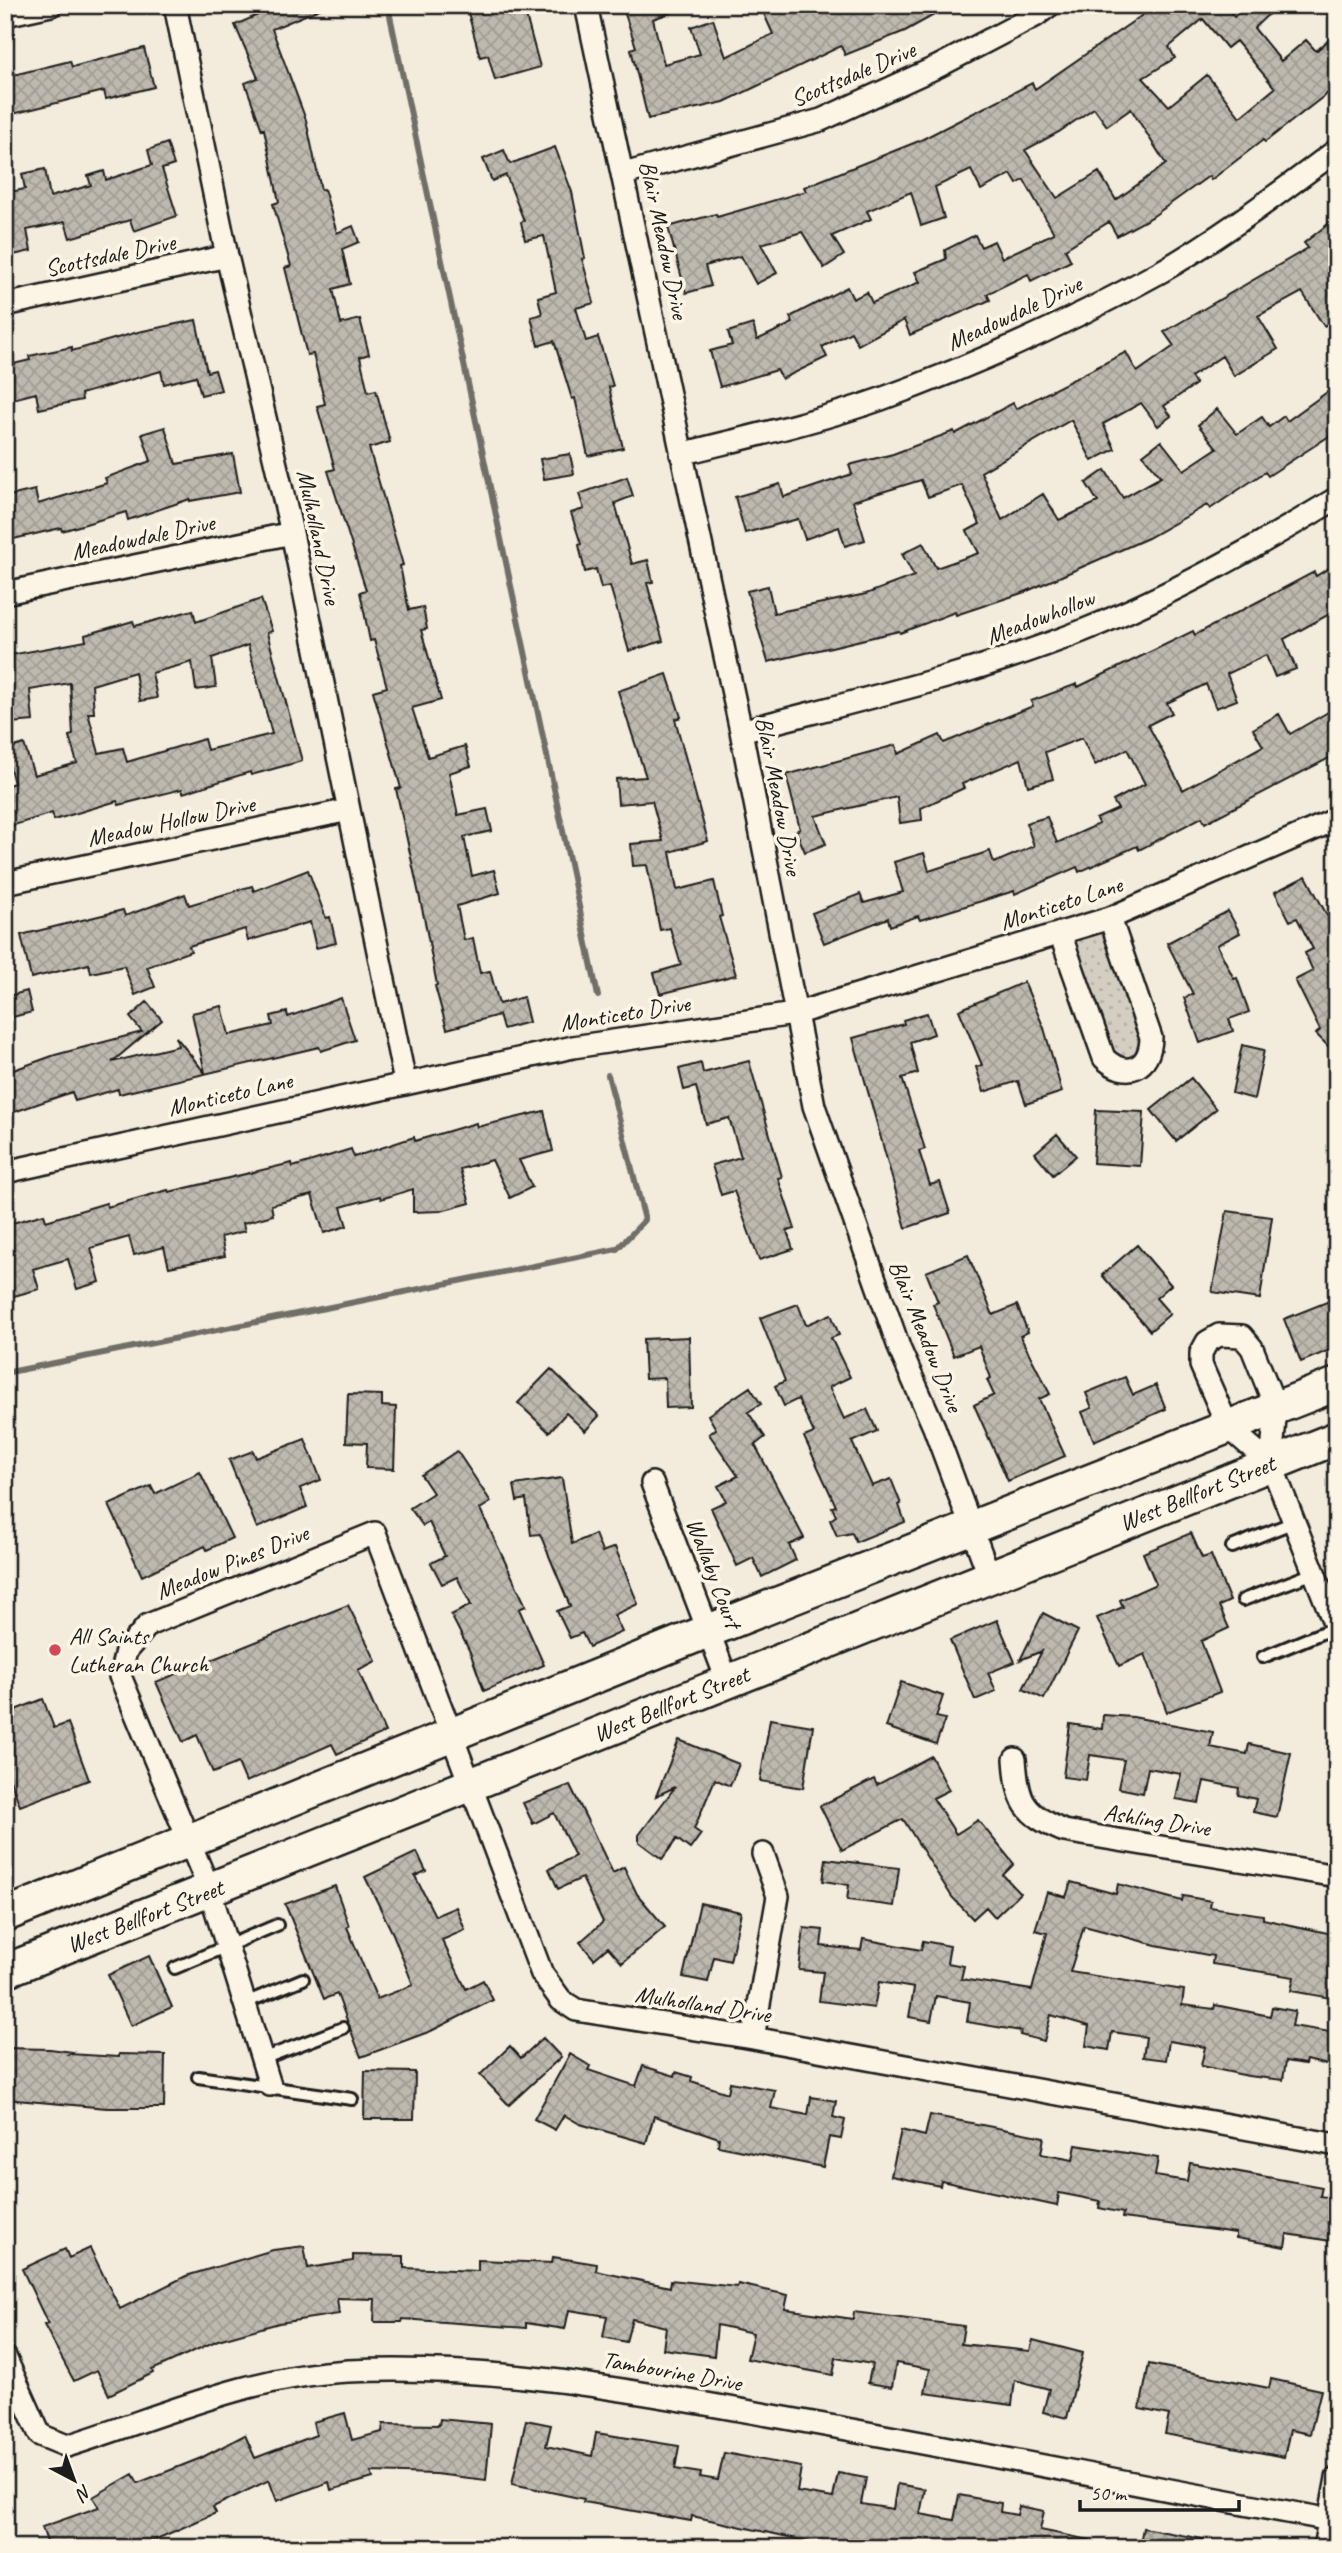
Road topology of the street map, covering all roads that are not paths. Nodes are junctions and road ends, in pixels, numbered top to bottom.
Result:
1 (51, 5) edge
2 (175, 5) edge
3 (586, 5) edge
4 (1050, 5) edge
5 (5, 15) edge
6 (1337, 150) edge
7 (624, 174) junction
8 (227, 256) junction
9 (5, 305) edge
10 (681, 454) junction
11 (1337, 498) edge
12 (292, 533) junction
13 (5, 593) edge
14 (741, 731) junction
15 (349, 810) junction
16 (1337, 819) edge
17 (5, 883) edge
18 (1110, 918) junction
19 (1060, 933) junction
20 (794, 1014) junction
21 (466, 1069) joint
22 (405, 1082) junction
23 (5, 1172) edge
24 (1337, 1384) edge
25 (1276, 1408) junction
26 (1228, 1427) junction
27 (1337, 1438) edge
28 (1271, 1464) junction
29 (652, 1483) dead end
30 (1294, 1522) junction
31 (971, 1529) junction
32 (375, 1532) joint
33 (1232, 1547) dead end
34 (1314, 1573) junction
35 (989, 1576) junction
36 (1243, 1600) dead end
37 (1336, 1628) edge
38 (708, 1631) junction
39 (1263, 1657) dead end
40 (727, 1681) junction
41 (452, 1736) junction
42 (1014, 1759) dead end
43 (471, 1785) junction
44 (189, 1840) junction
45 (764, 1854) dead end
46 (1337, 1876) edge
47 (210, 1891) junction
48 (5, 1915) edge
49 (277, 1925) dead end
50 (227, 1946) junction
51 (175, 1968) dead end
52 (5, 1971) edge
53 (303, 1979) dead end
54 (245, 2003) junction
55 (343, 2028) dead end
56 (753, 2038) junction
57 (262, 2059) junction
58 (198, 2077) dead end
59 (270, 2085) junction
60 (352, 2099) dead end
61 (1337, 2145) edge
62 (5, 2357) edge
63 (1337, 2478) edge
64 (1333, 2520) edge
65 (1324, 2548) edge

1 - 5 street
2 - 8 street, Mulholland Drive
3 - 7 street, Blair Meadow Drive
4 - 7 street, Scottsdale Drive
6 - 10 street, Meadowdale Drive
7 - 10 street, Blair Meadow Drive
8 - 9 street, Scottsdale Drive
8 - 12 street, Mulholland Drive
10 - 14 street, Blair Meadow Drive
11 - 14 street, Meadowhollow
12 - 13 street, Meadowdale Drive
12 - 15 street, Mulholland Drive
14 - 20 street, Blair Meadow Drive
15 - 17 street, Meadow Hollow Drive
15 - 22 street, Mulholland Drive
16 - 18 street, Monticeto Lane
18 - 19 street, Monticeto Lane
18 - 19 street
19 - 20 street, Monticeto Lane
20 - 21 street, Monticeto Drive
20 - 31 street, Blair Meadow Drive
21 - 22 street, Monticeto Lane
22 - 23 street, Monticeto Lane
24 - 25 main road, West Bellfort Street
25 - 26 main road, West Bellfort Street
25 - 26 street
25 - 28 street
26 - 28 street
26 - 31 main road, West Bellfort Street
27 - 28 main road, West Bellfort Street
28 - 30 street
28 - 35 main road, West Bellfort Street
29 - 38 street, Wallaby Court
30 - 33 lane
30 - 34 street
31 - 35 street, Blair Meadow Drive
31 - 38 main road, West Bellfort Street
32 - 41 street, Mulholland Drive
32 - 44 street, Meadow Pines Drive
34 - 36 lane
34 - 37 street
35 - 40 main road, West Bellfort Street
37 - 39 lane
38 - 40 street, Wallaby Court
38 - 41 main road, West Bellfort Street
40 - 43 main road, West Bellfort Street
41 - 43 street, Mulholland Drive
41 - 44 main road, West Bellfort Street
42 - 46 street, Ashling Drive
43 - 47 main road, West Bellfort Street
43 - 56 street, Mulholland Drive
44 - 47 street, Meadow Pines Drive
44 - 48 main road, West Bellfort Street
45 - 56 street
47 - 50 street, Meadow Pines Drive
47 - 52 main road, West Bellfort Street
49 - 50 lane
50 - 51 lane
50 - 54 street, Meadow Pines Drive
53 - 54 lane
54 - 57 street, Meadow Pines Drive
55 - 57 lane
56 - 61 street, Mulholland Drive
57 - 59 street, Meadow Pines Drive
58 - 59 lane
59 - 60 lane
62 - 64 street, Tambourine Drive
63 - 64 street
64 - 65 street

